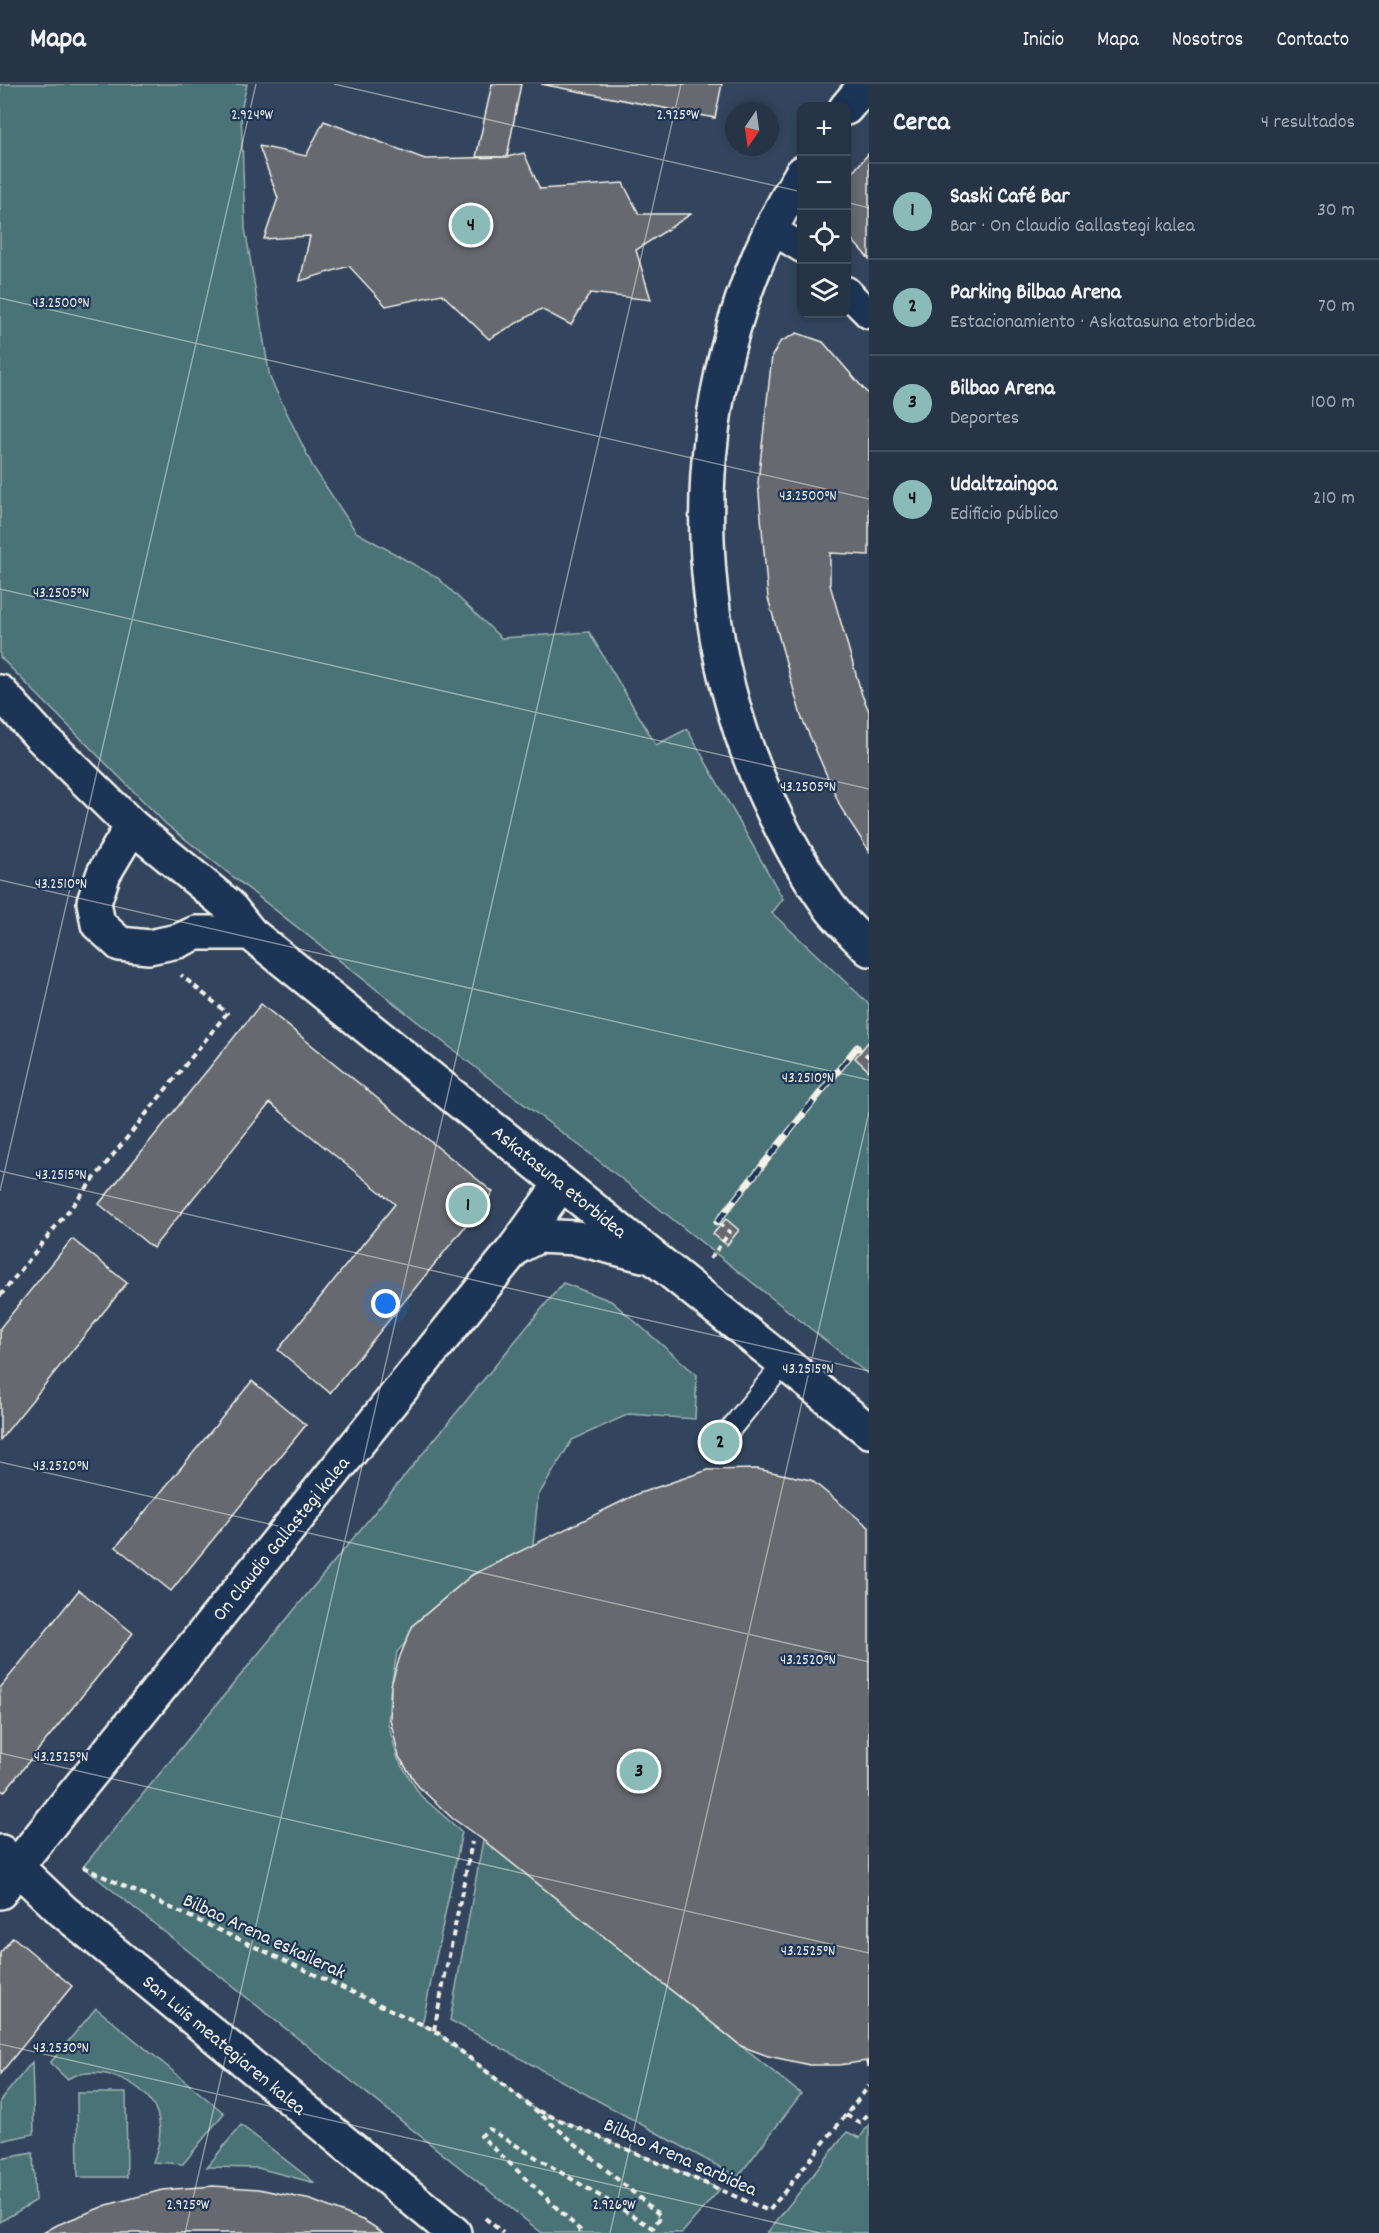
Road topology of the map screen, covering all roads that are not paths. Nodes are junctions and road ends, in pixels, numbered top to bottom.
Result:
1 (866, 84) edge
2 (851, 102) edge
3 (797, 180) edge
4 (771, 229) junction
5 (797, 245) edge
6 (851, 296) edge
7 (869, 314) edge
8 (0, 692) edge
9 (132, 826) junction
10 (250, 933) junction
11 (869, 949) edge
12 (561, 1184) junction
13 (515, 1248) junction
14 (653, 1257) junction
15 (785, 1362) junction
16 (869, 1431) edge
17 (720, 1442) dead end
18 (6, 1870) edge
19 (454, 2233) edge

1 - 2 street
3 - 4 street
4 - 5 street
4 - 11 street
6 - 7 street
8 - 9 street, Askatasuna etorbidea
9 - 10 street, Askatasuna etorbidea
9 - 10 street
10 - 12 street, Askatasuna etorbidea
12 - 13 street, On Claudio Gallastegi kalea
12 - 14 street, Askatasuna etorbidea
13 - 14 street
13 - 18 street, On Claudio Gallastegi kalea
14 - 15 street, Askatasuna etorbidea
15 - 16 street, Askatasuna etorbidea
15 - 17 lane
18 - 19 street, San Luis meategiaren kalea

